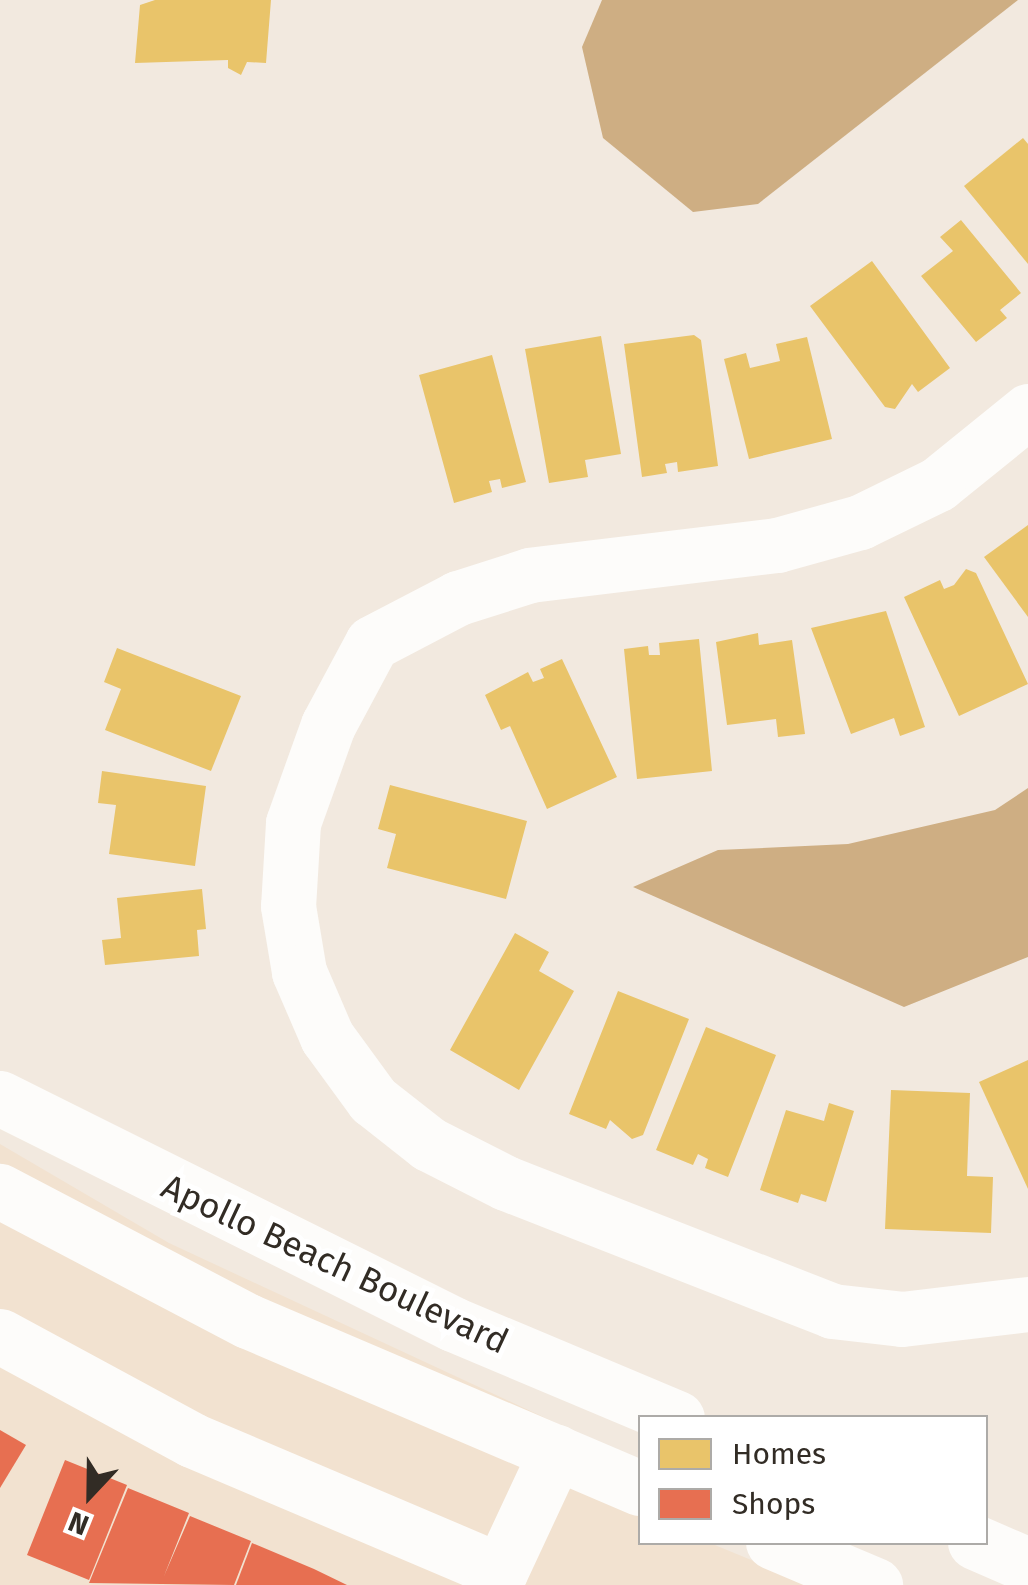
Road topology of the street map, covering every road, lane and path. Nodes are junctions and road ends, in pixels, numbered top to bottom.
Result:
1 (1028, 411) edge
2 (0, 1098) edge
3 (0, 1191) edge
4 (1028, 1304) edge
5 (0, 1336) edge
6 (670, 1415) edge
7 (556, 1452) junction
8 (638, 1487) edge
9 (780, 1545) edge
10 (982, 1545) edge
11 (1028, 1564) edge
12 (497, 1578) edge
13 (875, 1585) edge

1 - 4 street
2 - 6 street, Apollo Beach Boulevard
3 - 7 street
5 - 12 street
7 - 8 street
7 - 12 street
9 - 13 street
10 - 11 street

